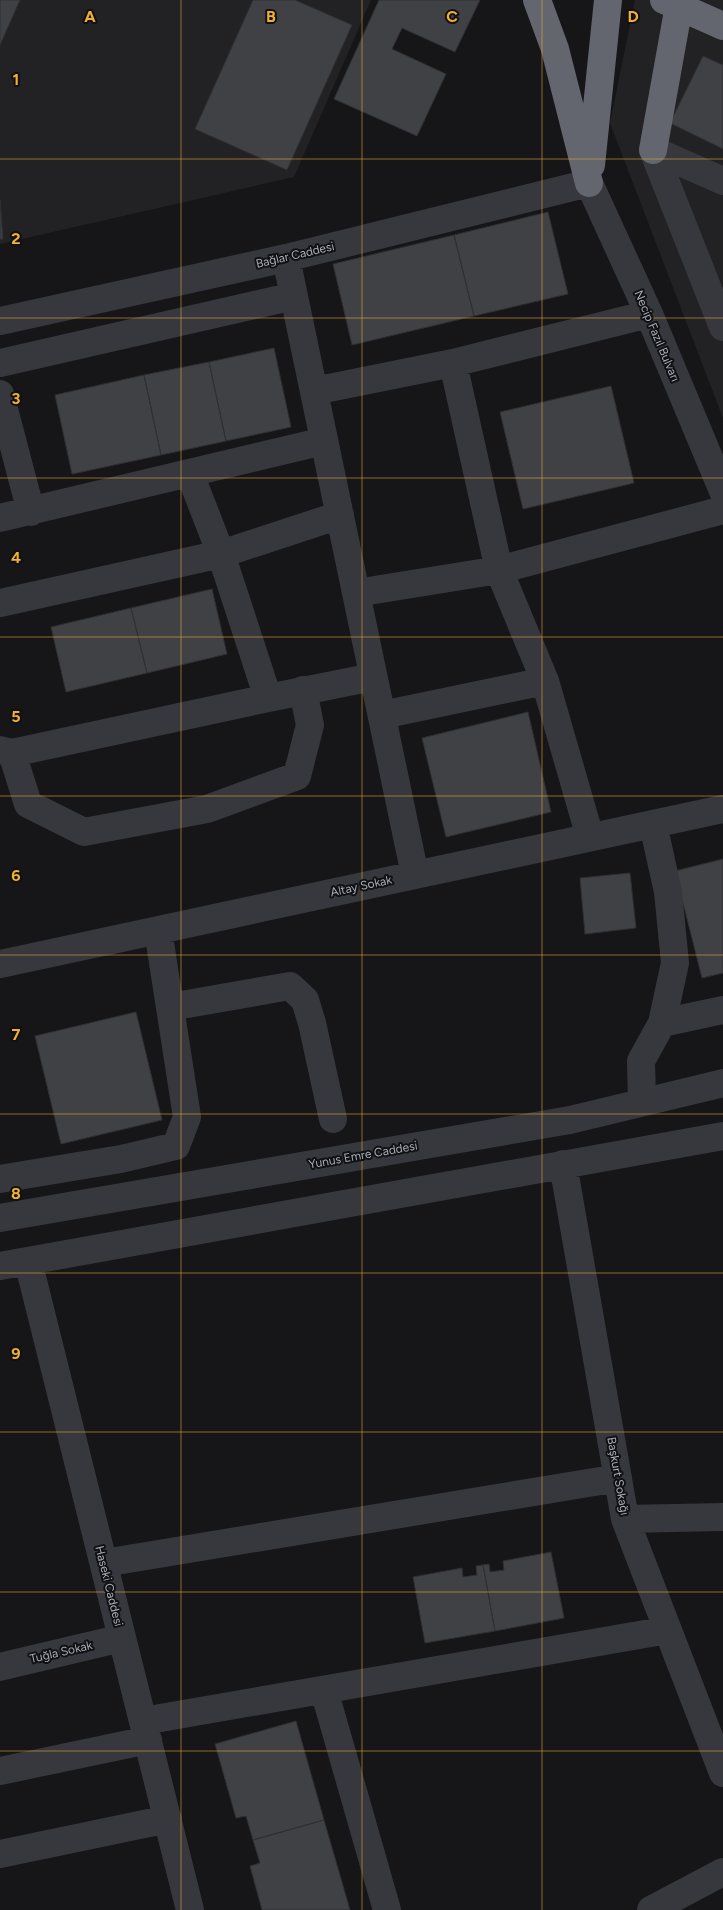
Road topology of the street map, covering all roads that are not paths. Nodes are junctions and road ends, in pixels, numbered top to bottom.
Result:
1 (537, 0) edge
2 (608, 0) edge
3 (674, 2) edge
4 (723, 26) edge
5 (653, 150) junction
6 (723, 181) edge
7 (589, 183) junction
8 (286, 258) junction
9 (294, 296) junction
10 (649, 314) junction
11 (0, 321) edge
12 (723, 327) edge
13 (0, 363) edge
14 (453, 363) junction
15 (314, 391) junction
16 (0, 394) edge
17 (324, 441) junction
18 (190, 474) junction
19 (723, 491) edge
20 (723, 510) edge
21 (30, 512) junction
22 (340, 514) junction
23 (0, 518) edge
24 (221, 554) junction
25 (499, 570) junction
26 (356, 593) junction
27 (0, 603) edge
28 (374, 677) junction
29 (545, 682) junction
30 (303, 690) junction
31 (268, 698) junction
32 (382, 715) junction
33 (6, 752) edge
34 (723, 809) edge
35 (653, 824) junction
36 (590, 837) junction
37 (415, 875) junction
38 (158, 930) junction
39 (0, 964) edge
40 (170, 1007) junction
41 (723, 1010) edge
42 (662, 1023) junction
43 (723, 1082) edge
44 (642, 1102) junction
45 (333, 1119) dead end
46 (723, 1136) edge
47 (563, 1164) junction
48 (0, 1179) edge
49 (0, 1215) edge
50 (28, 1261) junction
51 (0, 1266) edge
52 (618, 1478) junction
53 (723, 1517) edge
54 (625, 1519) junction
55 (104, 1563) junction
56 (668, 1630) junction
57 (122, 1638) junction
58 (0, 1667) edge
59 (324, 1690) junction
60 (145, 1730) junction
61 (0, 1772) edge
62 (723, 1773) edge
63 (168, 1819) junction
64 (0, 1854) edge
65 (723, 1872) edge
66 (190, 1910) edge
67 (387, 1910) edge
68 (651, 1910) edge

1 - 7 highway
2 - 7 highway
3 - 4 highway
3 - 5 highway
5 - 6 street
5 - 12 street
7 - 8 street, Bağlar Caddesi
7 - 10 street, Necip Fazıl Bulvarı
8 - 9 street
8 - 11 street, Bağlar Caddesi
9 - 13 street
9 - 15 street
10 - 14 street
10 - 19 street, Necip Fazıl Bulvarı
14 - 15 street
14 - 25 street
15 - 17 street
16 - 21 street
17 - 18 street
17 - 22 street
18 - 21 street
18 - 24 street
20 - 25 street
21 - 23 street
22 - 24 street
22 - 26 street
24 - 27 street
24 - 31 street
25 - 26 street
25 - 29 street
26 - 28 street
28 - 30 street
28 - 32 street
29 - 32 street
29 - 36 street
30 - 31 street
30 - 33 street
31 - 33 street
32 - 37 street
34 - 35 street, Altay Sokak
35 - 36 street, Altay Sokak
35 - 42 street
36 - 37 street, Altay Sokak
37 - 38 street, Altay Sokak
38 - 39 street, Altay Sokak
38 - 40 street
40 - 45 street
40 - 48 street
41 - 42 street
42 - 44 street
43 - 44 street, Yunus Emre Caddesi
44 - 49 street, Yunus Emre Caddesi
46 - 47 street
47 - 50 street
47 - 52 street, Başkurt Sokağı
50 - 51 street
50 - 55 street, Haseki Caddesi
52 - 54 street, Başkurt Sokağı
52 - 55 street
53 - 54 street
54 - 56 street, Başkurt Sokağı
55 - 57 street, Haseki Caddesi
56 - 59 street
56 - 62 street, Başkurt Sokağı
57 - 58 street, Tuğla Sokak
57 - 60 street, Haseki Caddesi
59 - 60 street
59 - 67 street
60 - 61 street
60 - 63 street, Haseki Caddesi
63 - 64 street
63 - 66 street, Haseki Caddesi
65 - 68 street

